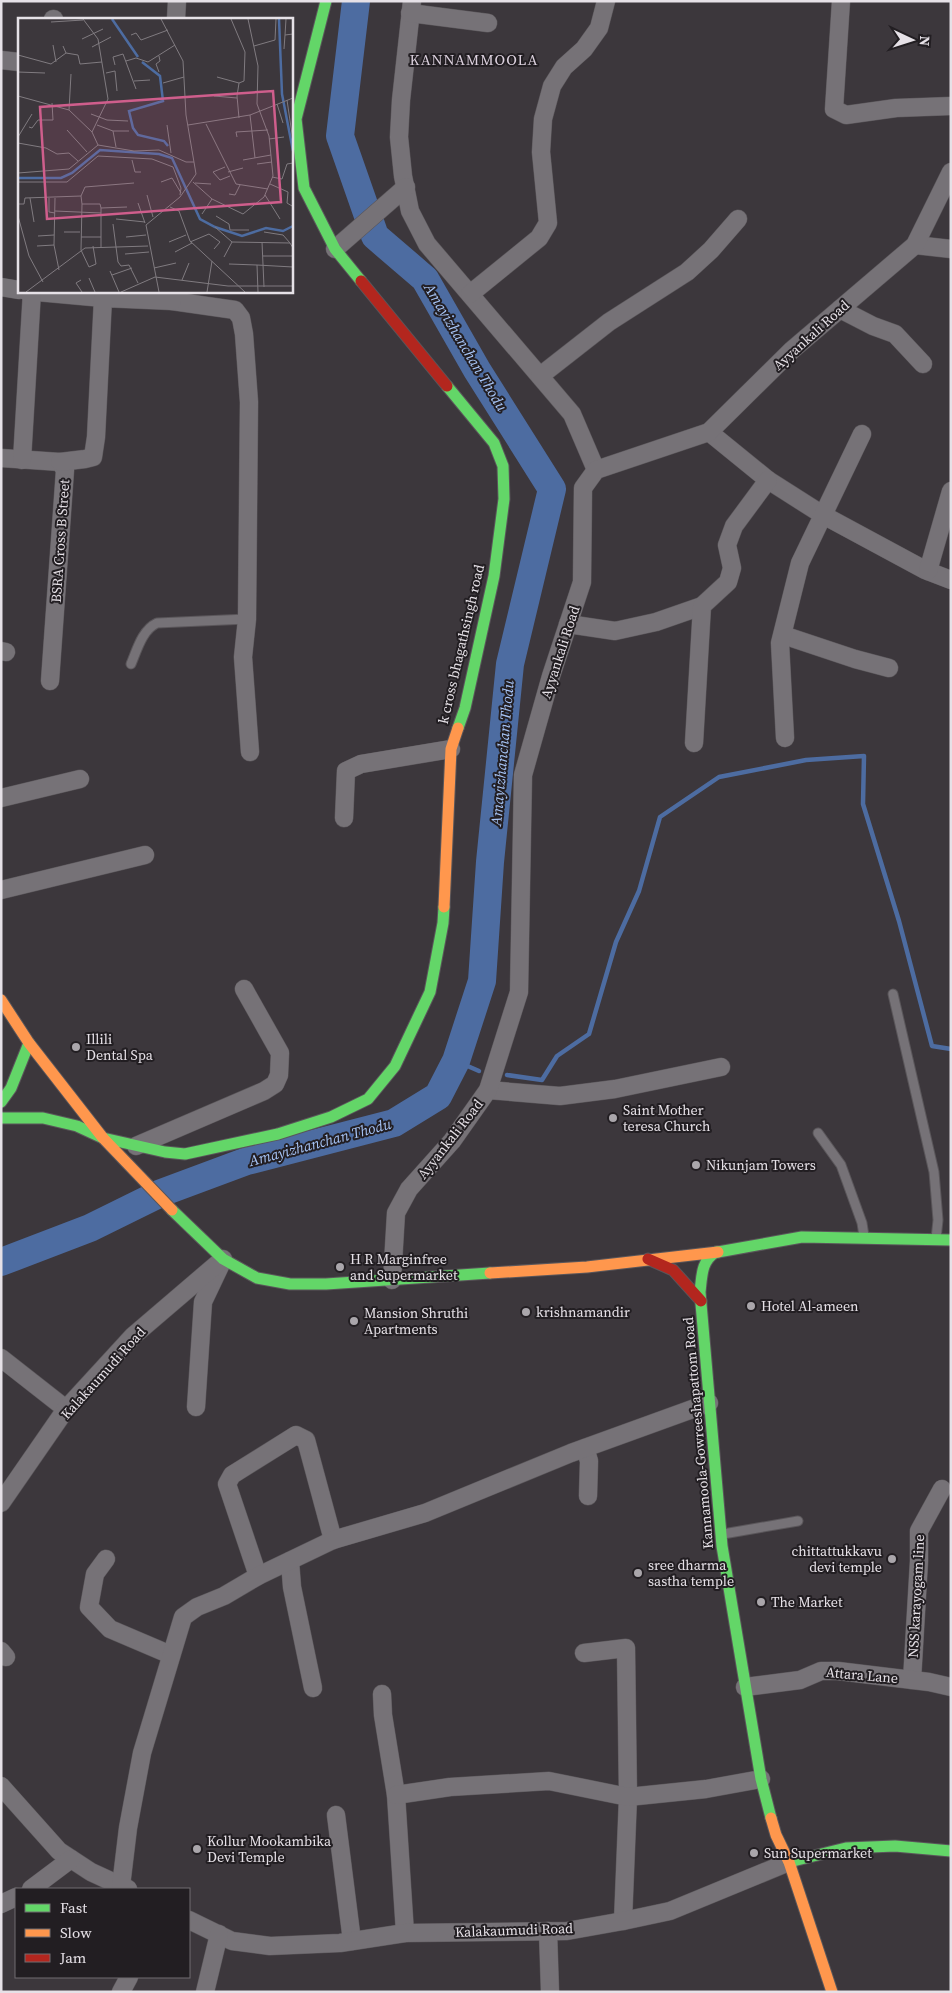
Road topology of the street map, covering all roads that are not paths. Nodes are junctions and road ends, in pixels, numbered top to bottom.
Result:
1 (177, 1) edge
2 (326, 1) edge
3 (606, 1) edge
4 (841, 1) edge
5 (411, 7) edge
6 (176, 18) edge
7 (488, 24) dead end
8 (1, 60) edge
9 (18, 62) edge
10 (951, 106) edge
11 (951, 172) edge
12 (406, 188) junction
13 (738, 219) dead end
14 (915, 246) junction
15 (335, 249) junction
16 (951, 249) edge
17 (1, 287) edge
18 (18, 290) edge
19 (27, 292) edge
20 (38, 292) edge
21 (470, 294) junction
22 (172, 296) edge
23 (103, 298) junction
24 (840, 309) junction
25 (923, 364) dead end
26 (540, 376) junction
27 (709, 432) junction
28 (862, 434) dead end
29 (1, 458) edge
30 (22, 460) junction
31 (60, 462) junction
32 (596, 470) junction
33 (768, 480) junction
34 (951, 491) edge
35 (824, 515) junction
36 (928, 571) junction
37 (951, 580) edge
38 (702, 606) junction
39 (247, 619) junction
40 (568, 624) junction
41 (783, 634) junction
42 (131, 664) dead end
43 (889, 668) dead end
44 (50, 681) dead end
45 (785, 738) dead end
46 (694, 743) dead end
47 (451, 750) junction
48 (250, 752) dead end
49 (80, 779) dead end
50 (1, 798) edge
51 (344, 818) dead end
52 (145, 855) dead end
53 (1, 890) edge
54 (244, 989) dead end
55 (893, 994) dead end
56 (1, 1000) edge
57 (29, 1043) junction
58 (721, 1067) dead end
59 (488, 1090) junction
60 (1, 1102) edge
61 (1, 1118) edge
62 (818, 1133) dead end
63 (102, 1138) junction
64 (136, 1146) junction
65 (865, 1239) junction
66 (936, 1240) junction
67 (951, 1240) edge
68 (716, 1252) junction
69 (223, 1259) junction
70 (647, 1259) junction
71 (392, 1280) junction
72 (701, 1301) junction
73 (1, 1358) edge
74 (709, 1403) junction
75 (196, 1407) dead end
76 (66, 1409) junction
77 (585, 1448) junction
78 (942, 1489) dead end
79 (588, 1496) dead end
80 (1, 1503) edge
81 (798, 1521) dead end
82 (720, 1534) junction
83 (332, 1540) junction
84 (106, 1558) dead end
85 (290, 1561) junction
86 (258, 1576) junction
87 (584, 1653) dead end
88 (171, 1654) junction
89 (912, 1680) junction
90 (745, 1687) junction
91 (951, 1687) edge
92 (313, 1688) dead end
93 (382, 1694) dead end
94 (761, 1779) junction
95 (1, 1786) edge
96 (396, 1795) junction
97 (628, 1797) junction
98 (336, 1815) dead end
99 (951, 1851) edge
100 (70, 1858) junction
101 (789, 1862) junction
102 (125, 1887) edge
103 (32, 1888) edge
104 (15, 1897) edge
105 (1, 1904) edge
106 (190, 1920) edge
107 (623, 1921) junction
108 (548, 1931) junction
109 (405, 1932) junction
110 (219, 1934) junction
111 (352, 1941) junction
112 (129, 1978) edge
113 (122, 1992) edge
114 (205, 1992) edge
115 (550, 1992) edge
116 (832, 1992) edge

1 - 6 street
2 - 15 main road, k cross bhagathsingh road
3 - 21 street
4 - 10 street
5 - 7 street
5 - 12 street
8 - 9 street
11 - 14 street, Ayyankali Road
12 - 15 street
12 - 21 street
13 - 26 street
14 - 16 street
14 - 24 street, Ayyankali Road
15 - 47 main road, k cross bhagathsingh road
17 - 18 street
19 - 30 street
20 - 23 street
21 - 26 street
22 - 23 street
22 - 39 street
23 - 31 street
24 - 25 street
24 - 27 street, Ayyankali Road
26 - 32 street
27 - 32 street, Ayyankali Road
27 - 33 street
28 - 35 street
29 - 30 street, BSRA Cross B Street
30 - 31 street, BSRA Cross B Street
31 - 44 street, BSRA Cross B Street
32 - 40 street, Ayyankali Road
33 - 35 street
33 - 38 street
34 - 36 street
35 - 36 street
35 - 41 street
36 - 37 street
38 - 40 street
38 - 46 street
39 - 42 lane
39 - 48 street
40 - 59 street, Ayyankali Road
41 - 43 street
41 - 45 street
47 - 51 street
47 - 64 main road, k cross bhagathsingh road
49 - 50 street
52 - 53 street
54 - 64 street
55 - 66 lane
56 - 57 main road
57 - 60 main road
57 - 63 main road
58 - 59 street
59 - 71 street, Ayyankali Road
61 - 63 main road
62 - 65 lane
63 - 64 main road, k cross bhagathsingh road
63 - 69 main road
65 - 66 main road
65 - 68 main road
66 - 67 main road
68 - 70 main road
68 - 72 main road, Kannamoola-Gowreeshapattom Road
69 - 71 main road
69 - 75 street
69 - 76 street, Kalakaumudi Road
70 - 71 main road
70 - 72 main road
72 - 74 main road, Kannamoola-Gowreeshapattom Road
73 - 76 street
74 - 77 street
74 - 82 main road, Kannamoola-Gowreeshapattom Road
76 - 80 street, Kalakaumudi Road
77 - 79 street
77 - 83 street
78 - 89 street, NSS karayogam line
81 - 82 lane
82 - 90 main road, Kannamoola-Gowreeshapattom Road
83 - 85 street
83 - 86 street
84 - 88 street
85 - 86 street
85 - 92 street
86 - 88 street
87 - 97 street
88 - 102 street
89 - 90 street, Attara Lane
89 - 91 street, Attara Lane
90 - 94 main road, Kannamoola-Gowreeshapattom Road
93 - 96 street
94 - 97 street
94 - 101 main road, Kannamoola-Gowreeshapattom Road
95 - 100 street
96 - 97 street
96 - 109 street
97 - 107 street
98 - 111 street
99 - 101 main road, Kalakaumudi Road
100 - 102 street
100 - 103 street
101 - 107 street, Kalakaumudi Road
101 - 116 main road, Kannamoola-Gowreeshapattom Road
104 - 105 street
106 - 110 street, Kalakaumudi Road
107 - 108 street, Kalakaumudi Road
108 - 109 street, Kalakaumudi Road
108 - 115 street
109 - 111 street, Kalakaumudi Road
110 - 111 street, Kalakaumudi Road
110 - 114 street
112 - 113 street

